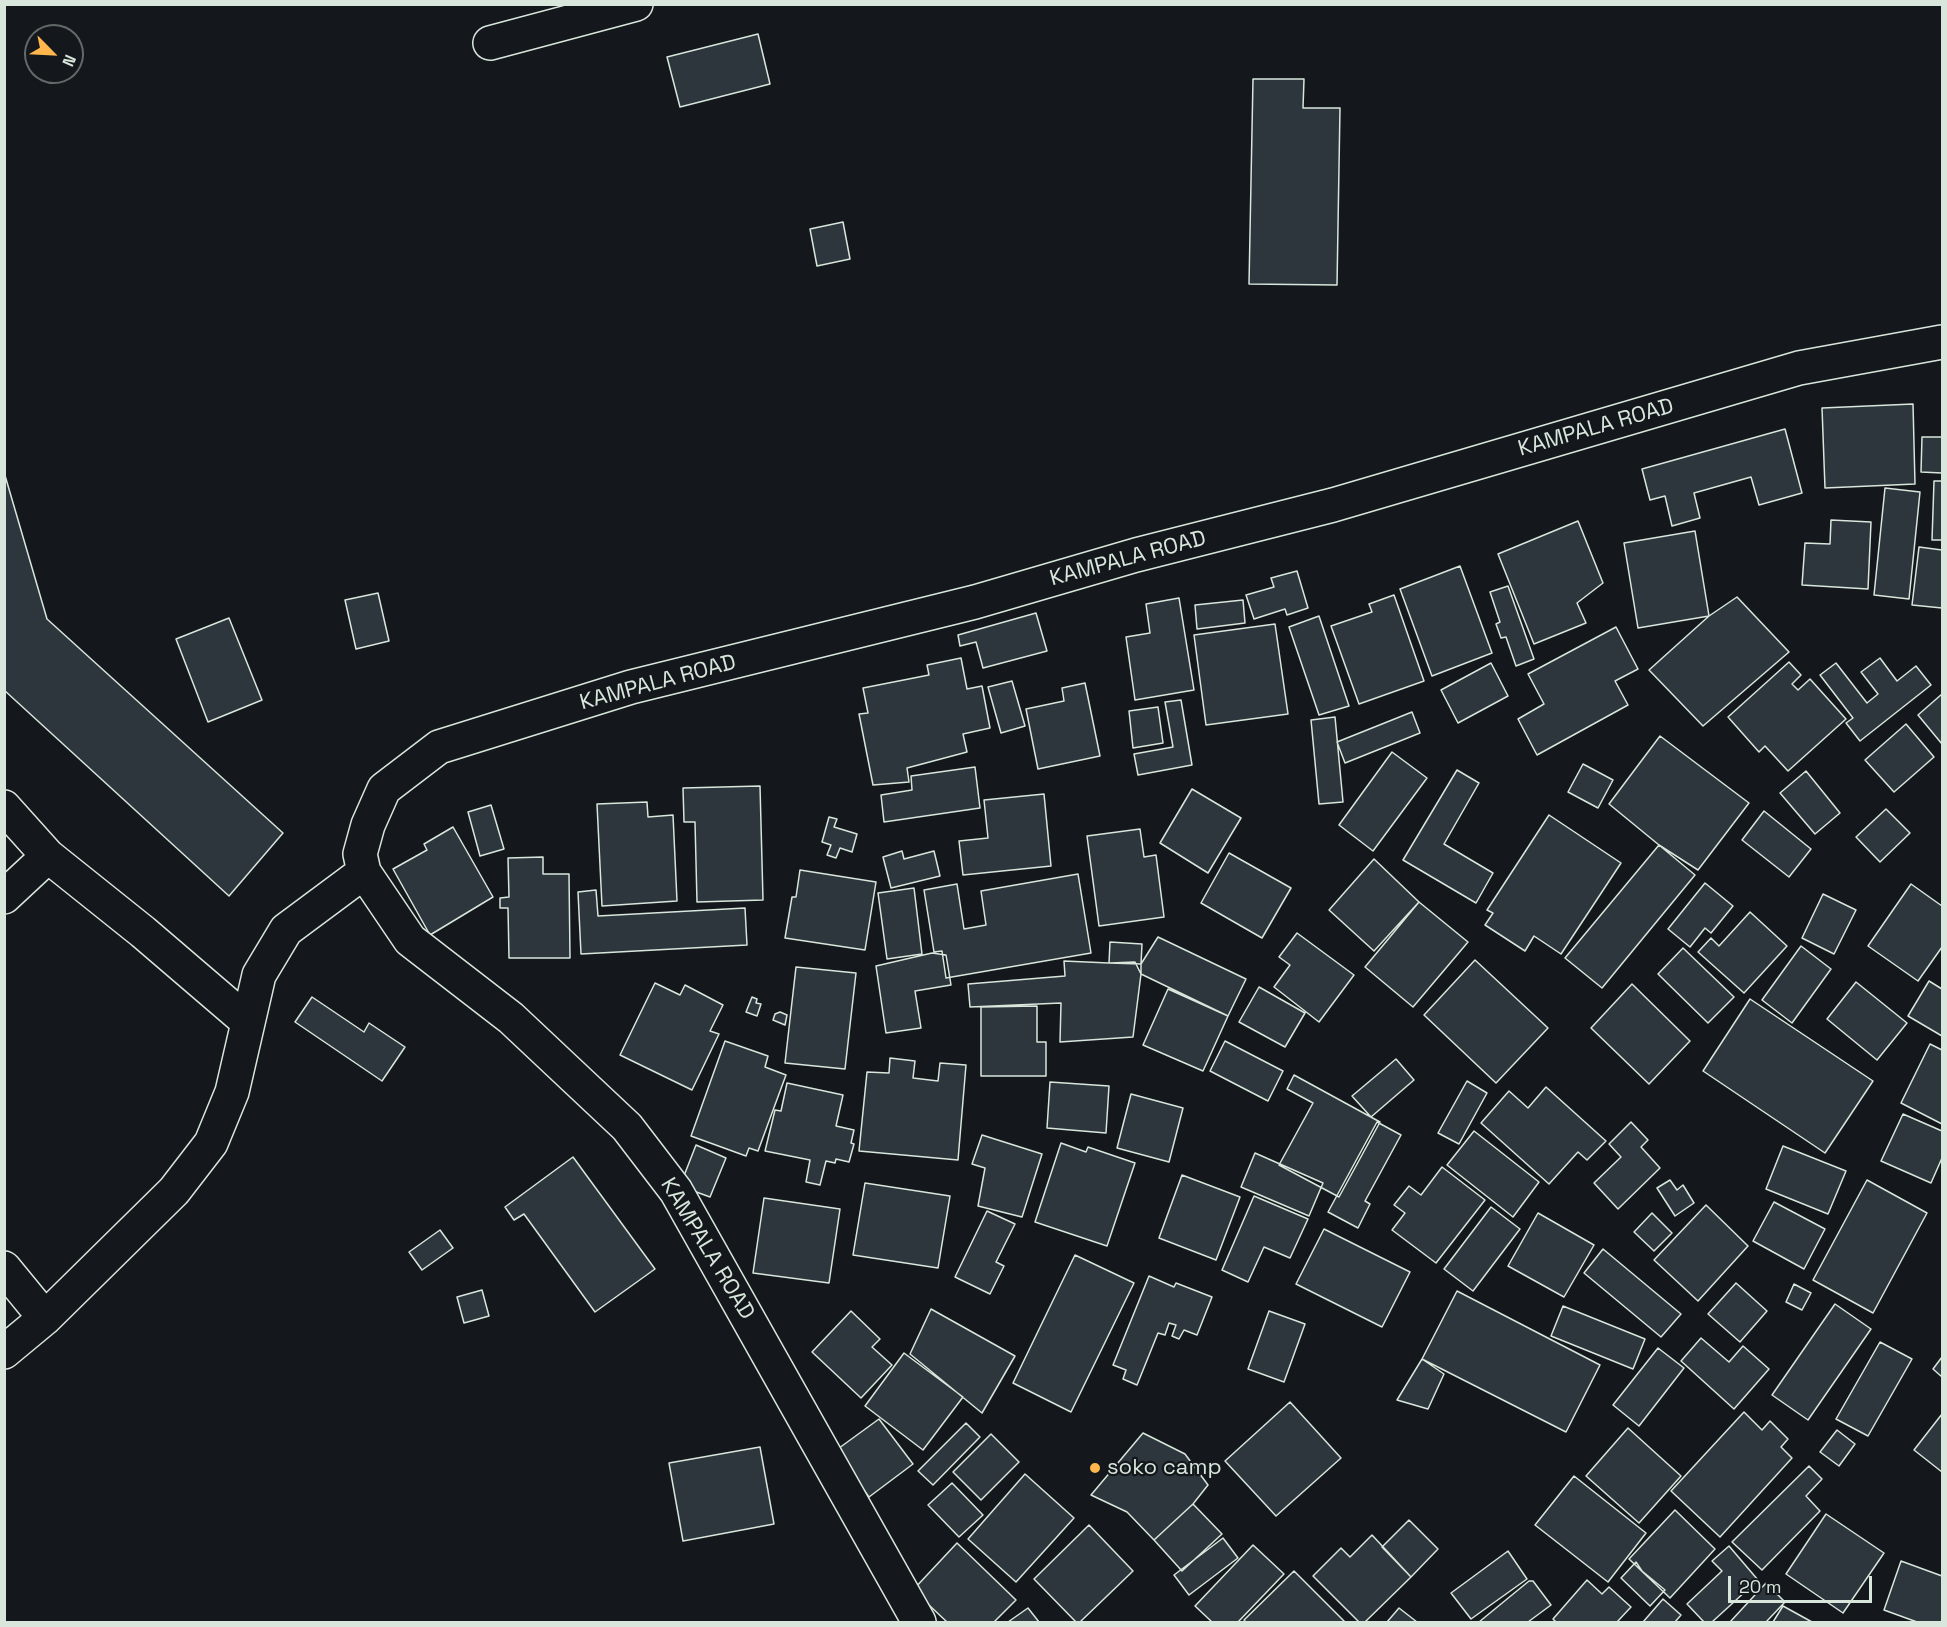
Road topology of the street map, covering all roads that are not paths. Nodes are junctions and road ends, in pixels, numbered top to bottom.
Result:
1 (636, 4) edge
2 (490, 43) dead end
3 (1942, 342) edge
4 (4, 807) edge
5 (48, 856) junction
6 (364, 872) junction
7 (4, 897) edge
8 (248, 1022) junction
9 (4, 1268) edge
10 (45, 1318) junction
11 (4, 1352) edge
12 (919, 1623) edge

1 - 2 street
3 - 6 street, KAMPALA ROAD
4 - 5 street
5 - 7 street
5 - 8 street
6 - 8 street
6 - 12 street, KAMPALA ROAD
8 - 10 street
9 - 10 street
10 - 11 street

